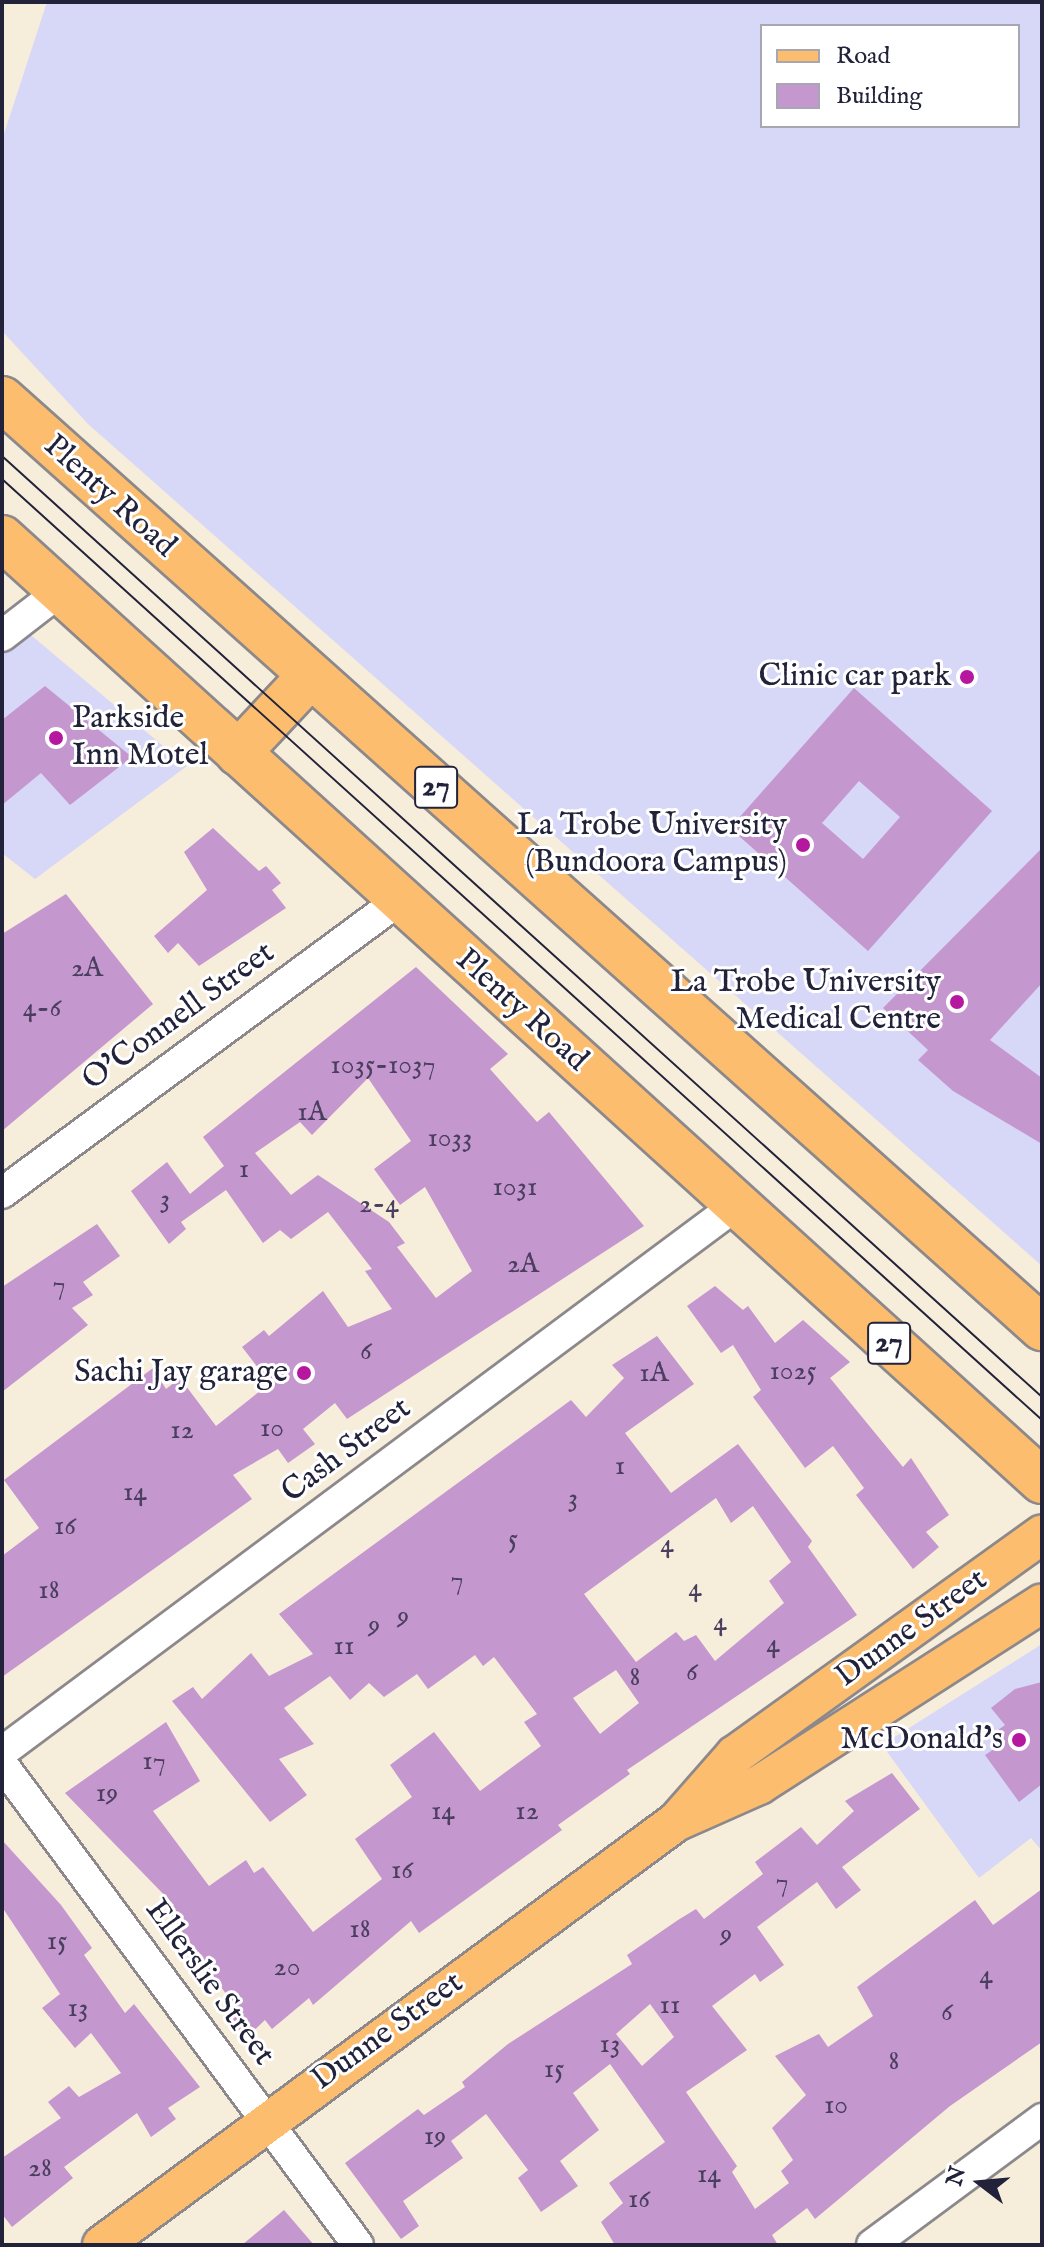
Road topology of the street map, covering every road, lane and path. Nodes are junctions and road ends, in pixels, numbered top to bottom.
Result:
1 (2, 399) edge
2 (2, 538) edge
3 (60, 591) junction
4 (2, 636) edge
5 (310, 676) junction
6 (238, 753) junction
7 (399, 900) junction
8 (2, 1193) edge
9 (735, 1206) junction
10 (1042, 1328) edge
11 (1042, 1481) edge
12 (1042, 1534) edge
13 (1042, 1597) edge
14 (1042, 1603) edge
15 (886, 1651) junction
16 (825, 1692) junction
17 (886, 1707) junction
18 (2, 1752) edge
19 (2, 1764) edge
20 (677, 1821) junction
21 (1042, 2119) edge
22 (265, 2122) junction
23 (102, 2245) edge
24 (358, 2245) edge
25 (872, 2245) edge

1 - 5 highway, Plenty Road / 27
2 - 3 highway, Plenty Road / 27
3 - 4 street
3 - 6 highway, Plenty Road / 27
5 - 6 highway
5 - 10 highway, Plenty Road / 27
6 - 7 highway, Plenty Road / 27
7 - 8 street, O'Connell Street
7 - 9 highway, Plenty Road / 27
9 - 11 highway, Plenty Road / 27
9 - 18 street, Cash Street
12 - 15 main road, Dunne Street
13 - 15 main road
14 - 17 main road, Dunne Street
15 - 16 main road, Dunne Street
16 - 17 main road
16 - 20 main road, Dunne Street
17 - 20 main road, Dunne Street
19 - 22 street, Ellerslie Street
20 - 22 main road, Dunne Street
21 - 25 street
22 - 23 main road, Dunne Street
22 - 24 street, Ellerslie Street

